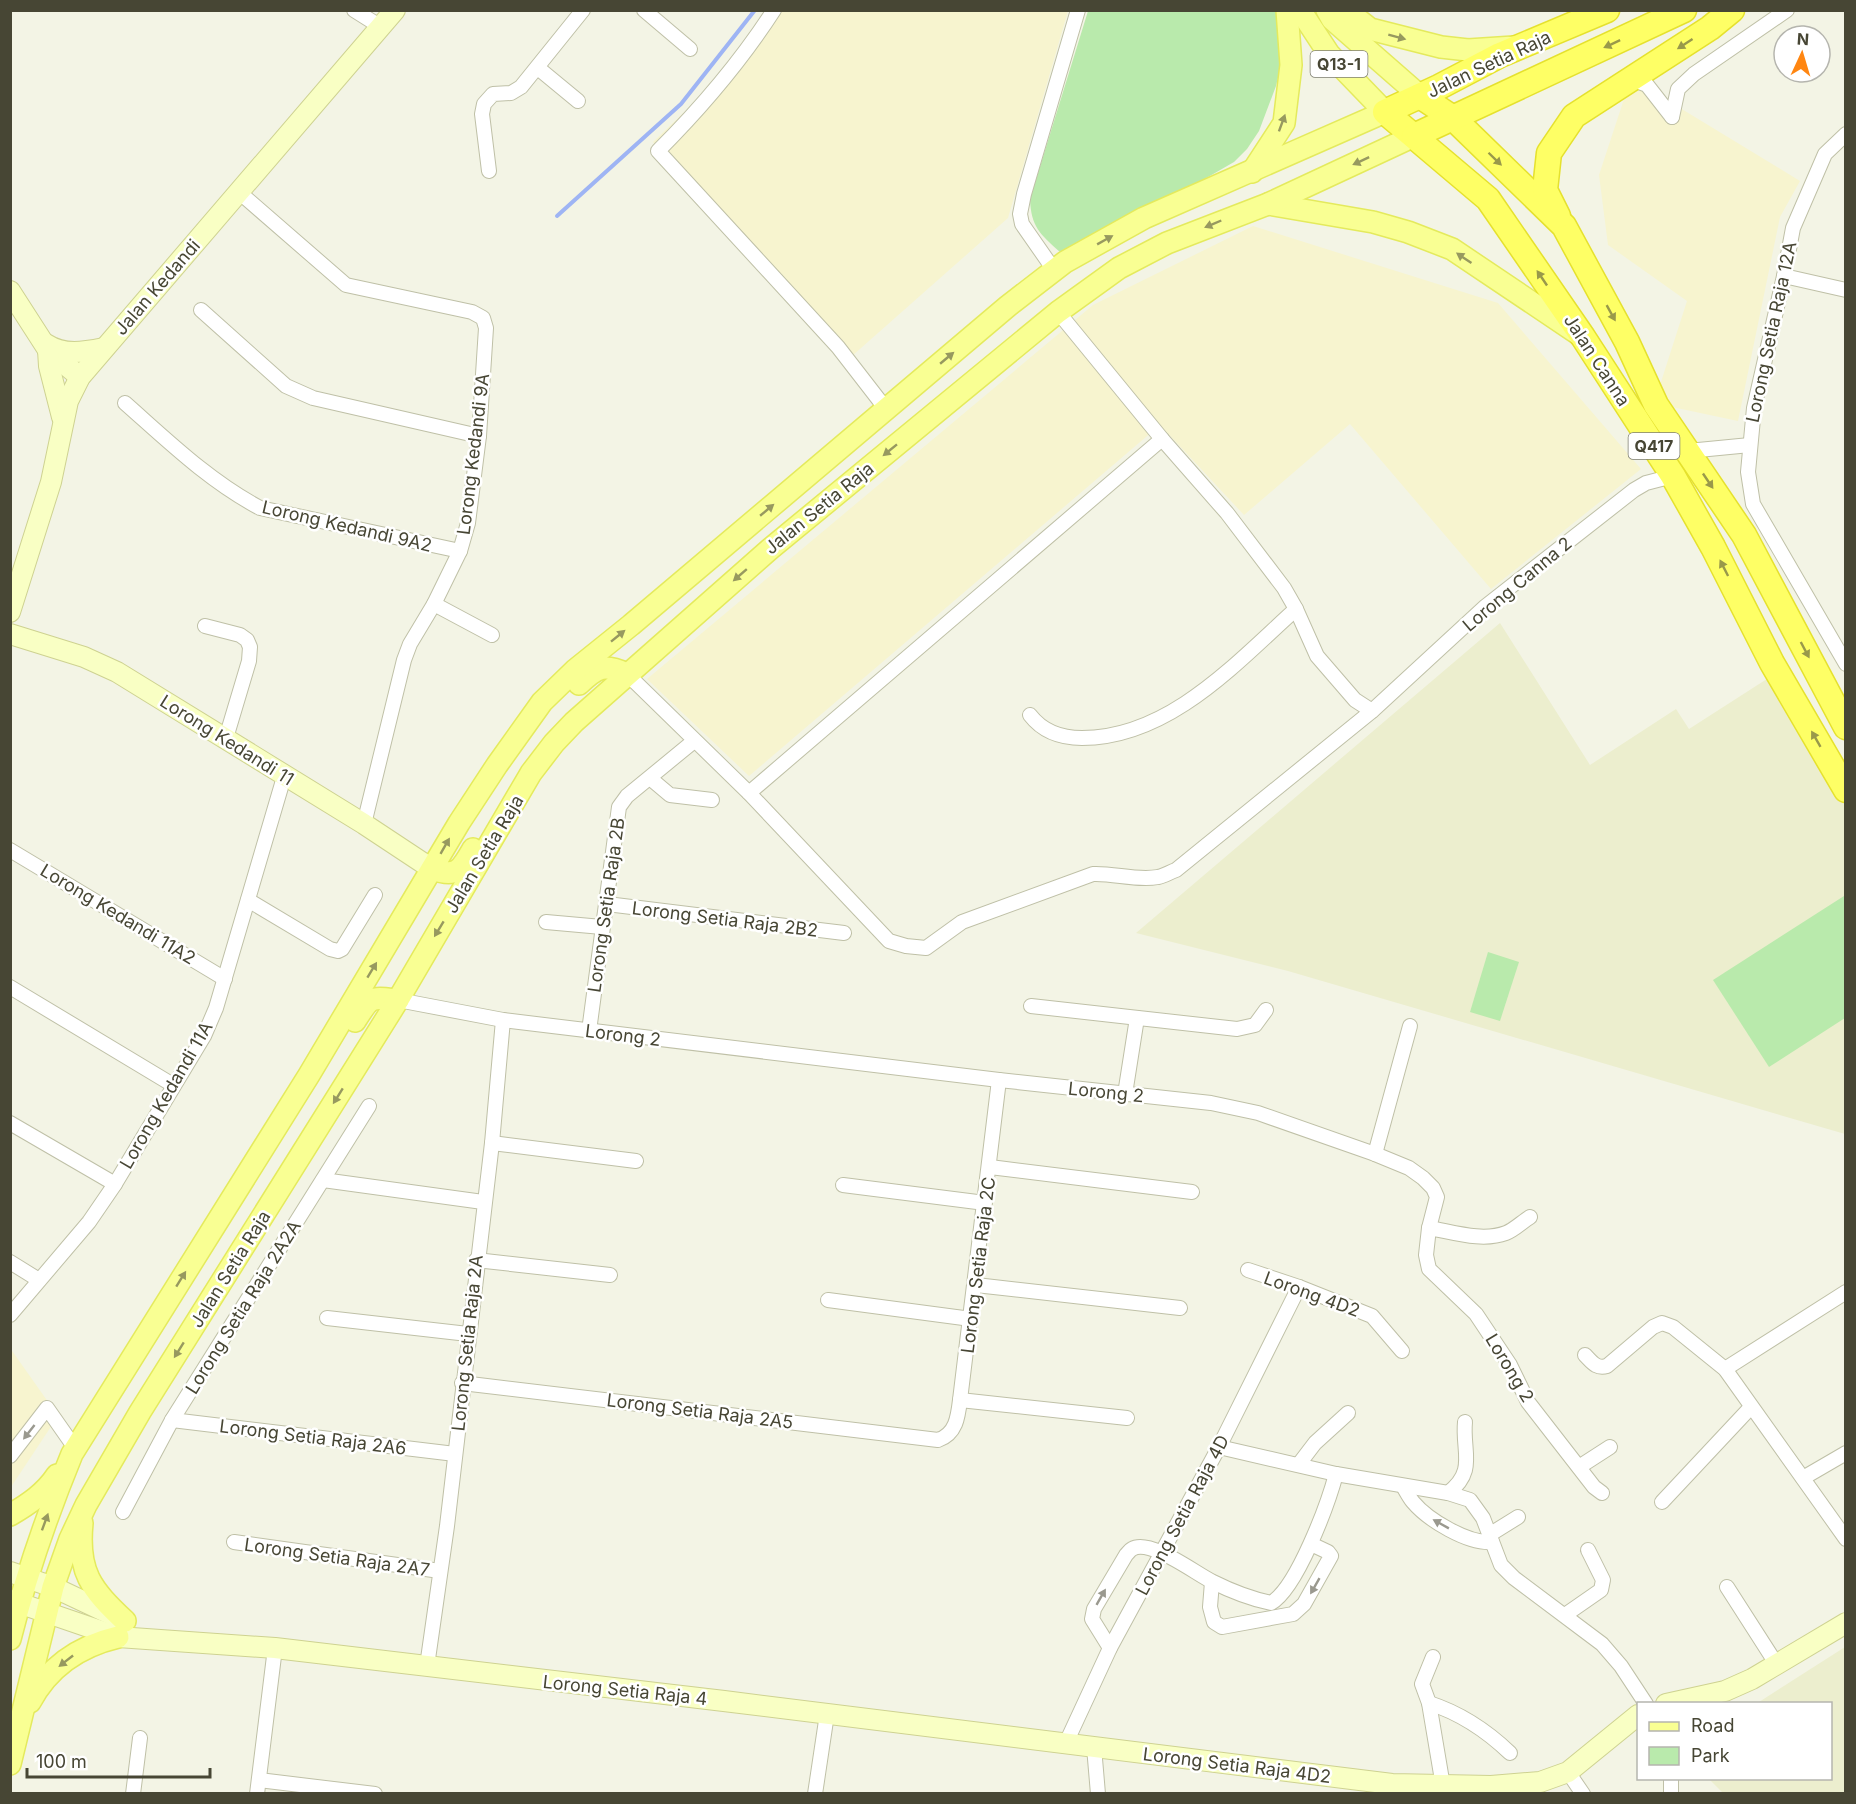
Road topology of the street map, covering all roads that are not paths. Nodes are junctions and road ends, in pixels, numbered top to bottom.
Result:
1 (354, 10) edge
2 (395, 10) edge
3 (583, 10) edge
4 (644, 10) edge
5 (774, 10) edge
6 (1078, 10) edge
7 (1287, 10) edge
8 (1300, 10) edge
9 (1327, 10) edge
10 (1346, 10) edge
11 (1607, 10) edge
12 (1684, 10) edge
13 (1732, 10) edge
14 (1786, 10) edge
15 (381, 27) junction
16 (1521, 47) junction
17 (690, 49) dead end
18 (538, 68) junction
19 (1631, 79) junction
20 (1420, 96) junction
21 (578, 101) dead end
22 (1385, 112) junction
23 (1453, 118) junction
24 (1845, 134) edge
25 (1414, 136) junction
26 (489, 171) dead end
27 (1252, 172) junction
28 (239, 192) junction
29 (1268, 204) junction
30 (1563, 226) junction
31 (1054, 270) junction
32 (1784, 276) junction
33 (1845, 290) edge
34 (10, 291) edge
35 (201, 310) dead end
36 (1058, 312) junction
37 (1583, 338) junction
38 (44, 344) junction
39 (104, 348) junction
40 (80, 377) junction
41 (967, 386) junction
42 (125, 403) dead end
43 (886, 409) junction
44 (63, 420) junction
45 (479, 436) junction
46 (1161, 439) junction
47 (1750, 445) junction
48 (1688, 451) junction
49 (1673, 476) junction
50 (460, 551) junction
51 (434, 604) junction
52 (1296, 609) junction
53 (10, 612) edge
54 (206, 626) dead end
55 (10, 634) edge
56 (492, 635) dead end
57 (1845, 664) edge
58 (627, 674) junction
59 (1355, 700) junction
60 (1372, 711) junction
61 (1030, 716) dead end
62 (1360, 721) junction
63 (574, 722) junction
64 (1845, 727) edge
65 (226, 738) junction
66 (694, 741) junction
67 (284, 777) junction
68 (651, 778) junction
69 (1845, 790) edge
70 (749, 793) junction
71 (712, 800) dead end
72 (459, 823) junction
73 (364, 824) junction
74 (10, 850) edge
75 (432, 869) junction
76 (375, 895) dead end
77 (248, 900) junction
78 (607, 904) junction
79 (546, 922) dead end
80 (602, 927) junction
81 (844, 933) dead end
82 (225, 979) junction
83 (10, 987) edge
84 (398, 999) junction
85 (1031, 1006) dead end
86 (1266, 1010) dead end
87 (1137, 1018) junction
88 (502, 1020) junction
89 (1410, 1026) dead end
90 (589, 1031) junction
91 (309, 1075) junction
92 (999, 1080) junction
93 (173, 1085) junction
94 (1125, 1094) junction
95 (369, 1106) dead end
96 (10, 1123) edge
97 (492, 1143) junction
98 (1375, 1154) junction
99 (636, 1161) dead end
100 (990, 1167) junction
101 (323, 1180) junction
102 (115, 1184) junction
103 (843, 1185) dead end
104 (1192, 1192) dead end
105 (483, 1202) junction
106 (984, 1203) junction
107 (1530, 1217) dead end
108 (1429, 1228) junction
109 (476, 1260) junction
110 (10, 1262) edge
111 (1248, 1270) dead end
112 (610, 1275) dead end
113 (39, 1280) junction
114 (976, 1285) junction
115 (1299, 1287) junction
116 (1845, 1292) edge
117 (828, 1300) dead end
118 (1180, 1308) dead end
119 (10, 1315) edge
120 (327, 1318) dead end
121 (971, 1319) junction
122 (468, 1334) junction
123 (1402, 1352) dead end
124 (1585, 1355) dead end
125 (1725, 1369) junction
126 (462, 1383) junction
127 (960, 1400) junction
128 (1751, 1407) junction
129 (1348, 1413) dead end
130 (1127, 1418) dead end
131 (172, 1420) junction
132 (1465, 1422) dead end
133 (938, 1440) joint
134 (1219, 1447) junction
135 (1610, 1447) dead end
136 (73, 1451) junction
137 (1845, 1453) edge
138 (455, 1454) junction
139 (10, 1456) edge
140 (1299, 1464) junction
141 (1579, 1467) junction
142 (1336, 1474) junction
143 (1803, 1478) junction
144 (1403, 1486) junction
145 (1448, 1493) junction
146 (1602, 1493) dead end
147 (1662, 1503) dead end
148 (86, 1505) junction
149 (123, 1512) dead end
150 (10, 1515) edge
151 (1518, 1517) dead end
152 (1491, 1538) junction
153 (1845, 1539) edge
154 (234, 1542) dead end
155 (1311, 1545) junction
156 (1588, 1550) dead end
157 (1162, 1552) junction
158 (440, 1571) junction
159 (18, 1575) edge
160 (1212, 1582) junction
161 (53, 1587) junction
162 (1727, 1587) dead end
163 (15, 1602) edge
164 (46, 1611) junction
165 (1565, 1615) junction
166 (1845, 1623) edge
167 (121, 1629) junction
168 (10, 1639) edge
169 (275, 1648) junction
170 (1110, 1648) junction
171 (1432, 1657) dead end
172 (1777, 1665) junction
173 (427, 1666) junction
174 (1645, 1702) edge
175 (1676, 1702) edge
176 (1429, 1703) junction
177 (827, 1714) junction
178 (1637, 1716) edge
179 (21, 1720) junction
180 (140, 1738) dead end
181 (1066, 1743) junction
182 (1094, 1747) junction
183 (1510, 1753) dead end
184 (10, 1764) edge
185 (1568, 1772) junction
186 (1443, 1786) junction
187 (258, 1787) edge
188 (1391, 1789) edge
189 (133, 1794) edge
190 (375, 1794) edge
191 (815, 1794) edge
192 (1098, 1794) edge
193 (1583, 1794) edge

1 - 15 street
2 - 15 street, Jalan Kedandi
3 - 18 street
4 - 17 street
5 - 43 street
6 - 31 street
27 -> 7 main road
8 - 22 main road, Jalan Canna / Q13-1
9 - 20 main road, Jalan Setia Raja
10 -> 16 main road
11 - 16 highway, Jalan Setia Raja
12 -> 23 highway, Jalan Setia Raja
13 -> 19 highway
14 - 19 street
15 - 28 street, Jalan Kedandi
16 - 20 highway, Jalan Setia Raja
18 - 21 street
18 - 26 street
19 - 30 highway
20 - 22 highway
20 - 23 highway, Q417
22 - 25 highway, Jalan Canna / Q417
22 - 27 main road, Jalan Setia Raja
23 - 25 highway, Jalan Setia Raja
23 -> 30 highway, Jalan Canna / Q417
24 - 32 street, Lorong Setia Raja 12A
25 -> 29 main road, Jalan Setia Raja
37 -> 25 highway, Jalan Canna / Q417
31 -> 27 main road, Jalan Setia Raja
28 - 39 street, Jalan Kedandi
28 - 45 street, Lorong Kedandi 9A
29 -> 36 main road, Jalan Setia Raja
37 -> 29 main road
30 -> 48 highway, Jalan Canna / Q417
43 -> 31 main road, Jalan Setia Raja
32 - 33 street
32 - 47 street, Lorong Setia Raja 12A
34 - 38 street
35 - 45 street
36 - 41 main road, Jalan Setia Raja
36 - 46 street
37 - 49 highway, Jalan Canna / Q417
38 - 39 street
38 - 40 street
38 - 44 street
39 - 40 street, Jalan Kedandi
40 - 44 street, Jalan Kedandi
41 - 43 main road
41 -> 58 main road, Jalan Setia Raja
42 - 50 street, Lorong Kedandi 9A2
72 -> 43 main road, Jalan Setia Raja
44 - 53 street, Jalan Kedandi
45 - 50 street, Lorong Kedandi 9A
46 - 52 street
46 - 70 street
47 - 48 street
47 - 57 street, Lorong Setia Raja 12A
48 -> 64 highway, Jalan Canna / Q417
49 - 60 street, Lorong Canna 2
69 -> 49 highway, Jalan Canna / Q417
50 - 51 street, Lorong Kedandi 9A
51 - 56 street
51 - 73 street, Lorong Kedandi 9A
52 - 59 street
52 - 61 street
54 - 65 street
55 - 65 street, Lorong Kedandi 11
58 - 63 main road, Jalan Setia Raja
58 - 66 street, Lorong Canna 2
58 - 72 main road
59 - 60 street
59 - 62 street
60 - 62 street, Lorong Canna 2
62 - 70 street, Lorong Canna 2
63 - 75 main road
63 -> 84 main road, Jalan Setia Raja
65 - 67 street, Lorong Kedandi 11
66 - 68 street, Lorong Setia Raja 2B
66 - 70 street, Lorong Canna 2
67 - 73 street, Lorong Kedandi 11
67 - 77 street, Lorong Kedandi 11A
68 - 71 street
68 - 78 street, Lorong Setia Raja 2B
75 -> 72 main road, Jalan Setia Raja
73 - 75 street, Lorong Kedandi 11
74 - 82 street, Lorong Kedandi 11A2
91 -> 75 main road, Jalan Setia Raja
76 - 77 street
77 - 82 street, Lorong Kedandi 11A
78 - 80 street, Lorong Setia Raja 2B
78 - 81 street, Lorong Setia Raja 2B2
79 - 80 street
80 - 90 street, Lorong Setia Raja 2B
82 - 93 street, Lorong Kedandi 11A
83 - 93 street
84 - 88 street, Lorong 2
84 - 91 main road
84 -> 148 main road, Jalan Setia Raja
85 - 87 street
86 - 87 street
87 - 94 street
88 - 90 street, Lorong 2
88 - 97 street, Lorong Setia Raja 2A
89 - 98 street
90 - 92 street, Lorong 2
136 -> 91 main road, Jalan Setia Raja
92 - 94 street, Lorong 2
92 - 100 street, Lorong Setia Raja 2C
93 - 102 street, Lorong Kedandi 11A
94 - 98 street, Lorong 2
95 - 101 street, Lorong Setia Raja 2A2A
96 - 102 street
97 - 99 street
97 - 105 street, Lorong Setia Raja 2A
98 - 108 street, Lorong 2
100 - 104 street
100 - 106 street, Lorong Setia Raja 2C
101 - 105 street
101 - 131 street, Lorong Setia Raja 2A2A
102 - 113 street, Lorong Kedandi 11A
103 - 106 street
105 - 109 street, Lorong Setia Raja 2A
106 - 114 street, Lorong Setia Raja 2C
107 - 108 street
108 - 141 street, Lorong 2
109 - 112 street
109 - 122 street, Lorong Setia Raja 2A
110 - 113 street
111 - 115 street, Lorong 4D2
113 - 119 street, Lorong Kedandi 11A
114 - 118 street
114 - 121 street, Lorong Setia Raja 2C
115 - 123 street, Lorong 4D2
115 - 134 street, Lorong Setia Raja 4D
116 - 125 street
117 - 121 street
120 - 122 street
121 - 127 street, Lorong Setia Raja 2C
122 - 126 street, Lorong Setia Raja 2A
124 - 125 street
125 - 128 street
126 - 133 street, Lorong Setia Raja 2A5
126 - 138 street, Lorong Setia Raja 2A
127 - 130 street
127 - 133 street, Lorong Setia Raja 2C
128 - 143 street
128 - 147 street
129 - 140 street
131 - 138 street, Lorong Setia Raja 2A6
131 - 149 street, Lorong Setia Raja 2A2A
132 - 145 street
134 - 140 street
134 - 157 street, Lorong Setia Raja 4D
135 - 141 street
136 -> 139 street
136 - 150 main road
159 -> 136 main road, Jalan Setia Raja
137 - 143 street
138 - 158 street, Lorong Setia Raja 2A
140 - 142 street
141 - 146 street, Lorong 2
142 - 144 street
142 - 155 street
143 - 153 street
144 - 145 street
152 -> 144 street
145 - 152 street
148 - 161 main road, Jalan Setia Raja
148 - 167 main road
151 - 152 street
152 - 165 street
154 - 158 street, Lorong Setia Raja 2A7
155 - 160 street
155 -> 160 street
156 - 165 street
157 - 160 street
157 - 170 street, Lorong Setia Raja 4D
170 -> 157 street
158 - 173 street, Lorong Setia Raja 2A
159 - 161 street, Lorong Setia Raja 4
159 - 163 main road, Jalan Setia Raja
161 - 164 main road, Jalan Setia Raja
161 - 167 street, Lorong Setia Raja 4
162 - 172 street
163 - 164 street, Lorong Setia Raja 4
163 - 168 main road, Jalan Setia Raja
164 - 167 street, Lorong Setia Raja 4
164 - 179 main road, Jalan Setia Raja
165 - 174 street
166 - 172 street
167 - 169 street, Lorong Setia Raja 4
167 -> 179 main road
169 - 173 street, Lorong Setia Raja 4
169 - 187 street
170 - 181 street, Lorong Setia Raja 4D
171 - 176 street
172 - 175 street
173 - 177 street, Lorong Setia Raja 4
176 - 183 street
176 - 186 street
177 - 181 street, Lorong Setia Raja 4
177 - 191 street
178 - 185 street, Lorong Setia Raja 4D2
179 - 184 main road, Jalan Setia Raja
180 - 189 street
181 - 182 street, Lorong Setia Raja 4D2
182 - 188 street, Lorong Setia Raja 4D2
182 - 192 street
185 - 186 street, Lorong Setia Raja 4D2
185 - 193 street
186 - 188 street, Lorong Setia Raja 4D2
187 - 190 street

